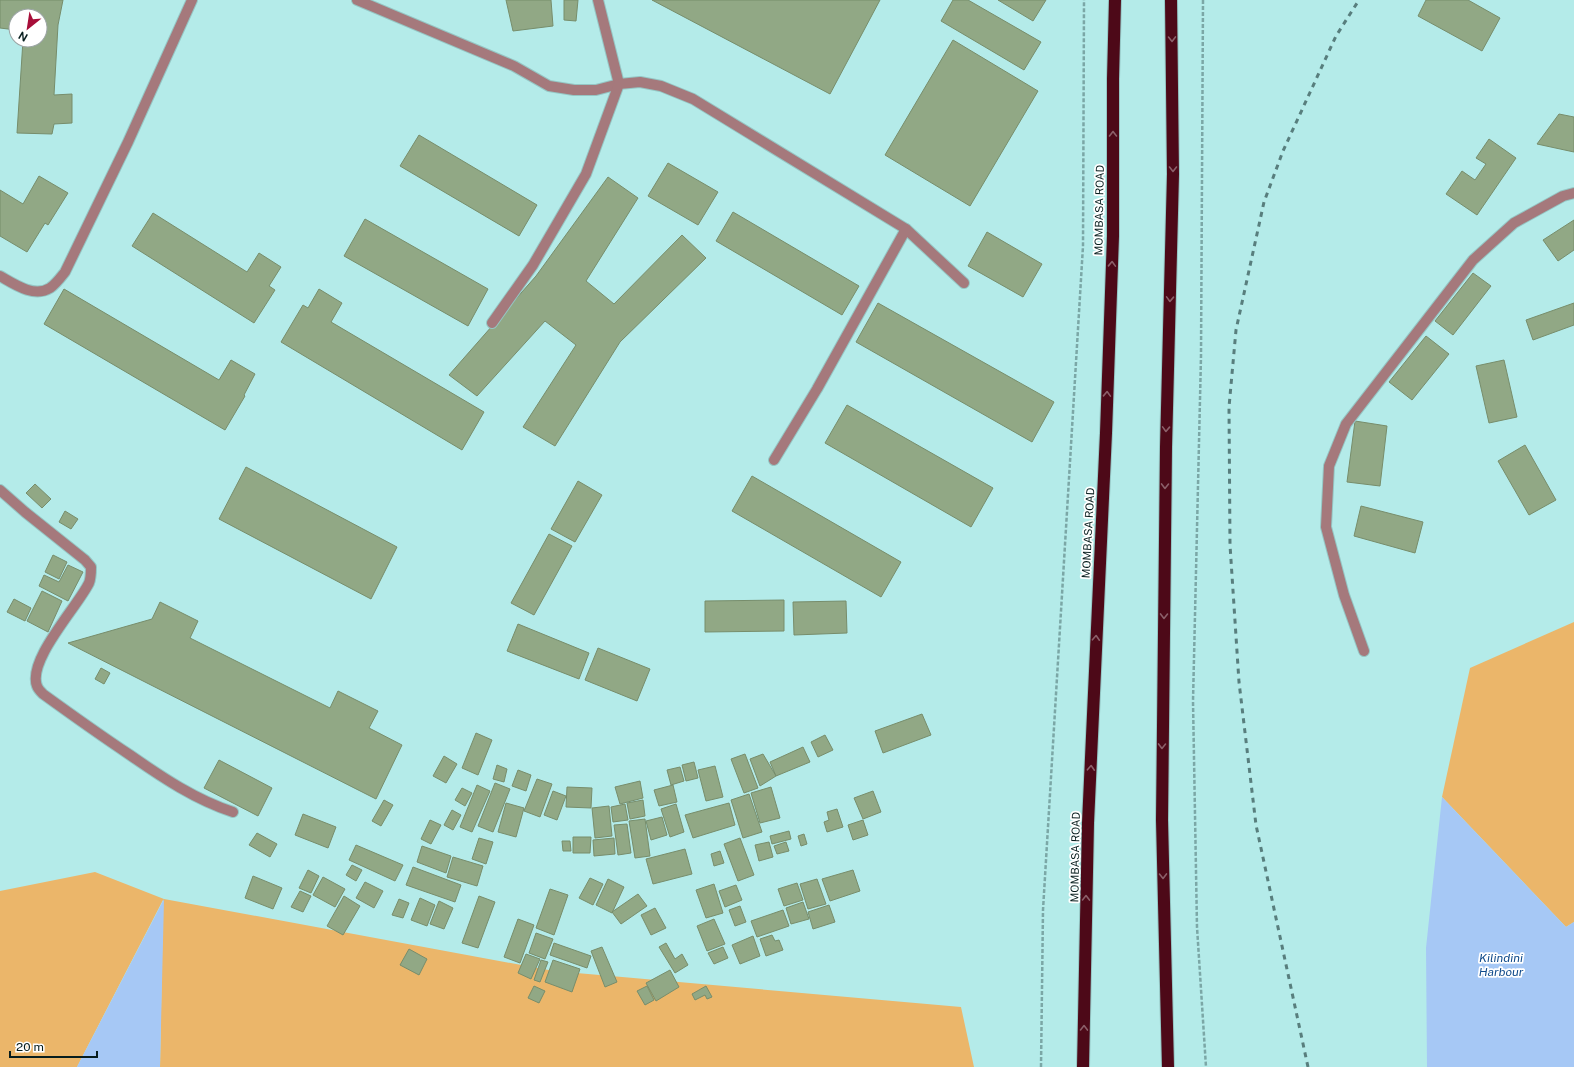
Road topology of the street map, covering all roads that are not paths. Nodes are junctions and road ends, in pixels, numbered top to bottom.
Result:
1 (192, 0) edge
2 (357, 0) edge
3 (598, 0) edge
4 (1115, 0) edge
5 (1172, 0) edge
6 (619, 84) junction
7 (1574, 193) edge
8 (906, 229) junction
9 (0, 276) edge
10 (964, 283) dead end
11 (492, 323) dead end
12 (774, 460) dead end
13 (0, 490) edge
14 (1364, 651) dead end
15 (233, 812) dead end
16 (1083, 1067) edge
17 (1168, 1067) edge

1 - 9 street
2 - 6 street
3 - 6 street
16 -> 4 highway, MOMBASA ROAD
5 -> 17 highway
6 - 8 street
6 - 11 street
7 - 14 street
8 - 10 street
8 - 12 street
13 - 15 street

